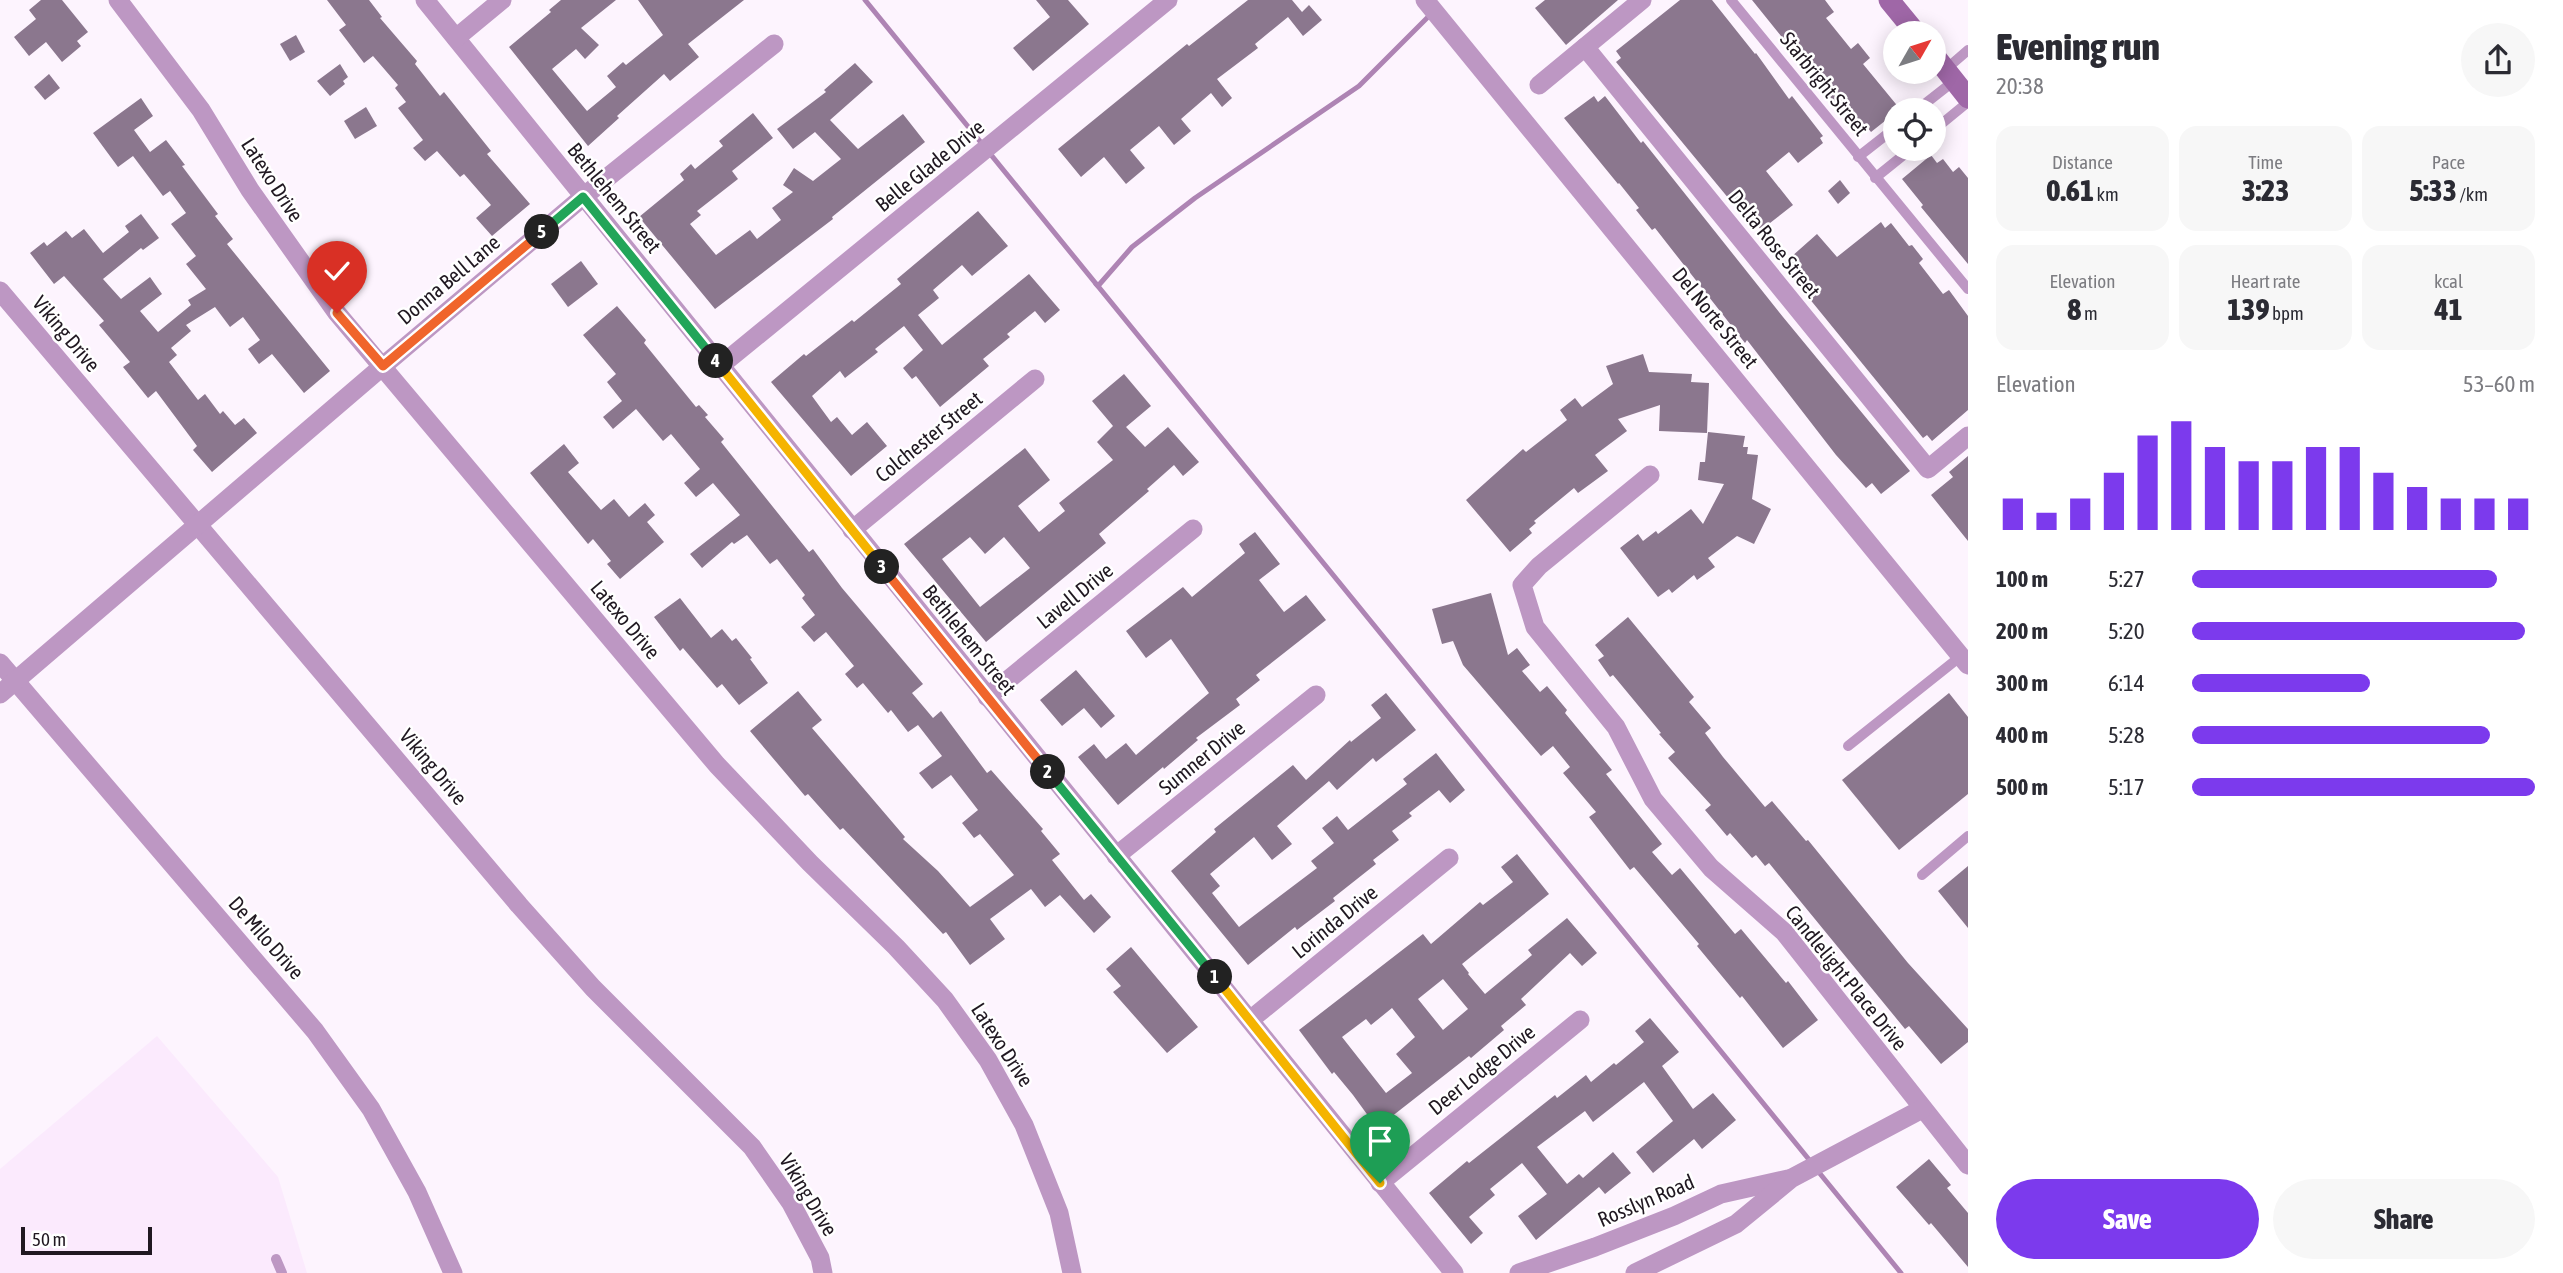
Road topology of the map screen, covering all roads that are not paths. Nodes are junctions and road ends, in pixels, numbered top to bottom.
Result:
1 (118, 0) edge
2 (425, 0) edge
3 (502, 0) edge
4 (1425, 0) edge
5 (1642, 0) edge
6 (1731, 0) edge
7 (1889, 0) edge
8 (1156, 4) edge
9 (1906, 21) edge
10 (456, 38) junction
11 (774, 44) dead end
12 (1585, 47) junction
13 (1968, 50) edge
14 (1946, 67) edge
15 (1946, 72) edge
16 (1539, 85) dead end
17 (1968, 100) edge
18 (1946, 119) edge
19 (1883, 137) edge
20 (1858, 157) junction
21 (1896, 161) edge
22 (1875, 177) junction
23 (583, 197) junction
24 (1968, 289) edge
25 (0, 291) edge
26 (383, 366) junction
27 (720, 366) junction
28 (1035, 379) dead end
29 (1968, 436) edge
30 (1650, 475) dead end
31 (199, 524) junction
32 (1193, 529) dead end
33 (852, 530) junction
34 (1964, 660) edge
35 (0, 663) edge
36 (15, 681) junction
37 (0, 694) edge
38 (1317, 695) dead end
39 (986, 697) junction
40 (1848, 746) dead end
41 (1968, 836) edge
42 (1116, 856) junction
43 (1449, 858) dead end
44 (1922, 875) dead end
45 (1250, 1020) junction
46 (1580, 1020) dead end
47 (1922, 1110) junction
48 (1968, 1165) edge
49 (1792, 1178) junction
50 (1380, 1183) junction
51 (276, 1259) dead end
52 (282, 1273) edge
53 (453, 1273) edge
54 (823, 1273) edge
55 (1072, 1273) edge
56 (1454, 1273) edge
57 (1519, 1273) edge
58 (1635, 1273) edge

1 - 26 street, Latexo Drive
2 - 10 street, Bethlehem Street
3 - 10 street
4 - 34 street, Del Norte Street
5 - 12 street
6 - 20 lane, Starbright Street
7 - 9 main road
8 - 27 street, Belle Glade Drive
10 - 23 street, Bethlehem Street
11 - 23 street, Donna Bell Lane
12 - 16 street
12 - 29 street, Delta Rose Street
13 - 14 lane
15 - 17 main road
17 - 18 lane
19 - 20 lane
20 - 22 lane, Starbright Street
21 - 22 lane
22 - 24 lane, Starbright Street
23 - 26 street, Donna Bell Lane
23 - 27 street, Bethlehem Street
25 - 31 street, Viking Drive
26 - 31 street, Donna Bell Lane
26 - 55 street, Latexo Drive
27 - 33 street, Bethlehem Street
28 - 33 street, Colchester Street
30 - 47 street, Candlelight Place Drive
31 - 36 street, Donna Bell Lane
31 - 54 street, Viking Drive
32 - 39 street, Lavell Drive
33 - 39 street, Bethlehem Street
34 - 40 lane
35 - 36 street, De Milo Drive
36 - 37 street, Donna Bell Lane
36 - 53 street, De Milo Drive
38 - 42 street, Sumner Drive
39 - 42 street, Bethlehem Street
41 - 44 lane
42 - 45 street, Bethlehem Street
43 - 45 street, Lorinda Drive
45 - 50 street, Bethlehem Street
46 - 50 street, Deer Lodge Drive
47 - 48 street, Candlelight Place Drive
47 - 49 street, Rosslyn Road
49 - 57 street, Rosslyn Road
49 - 58 street, Rosslyn Road
50 - 56 street, Bethlehem Street
51 - 52 lane

